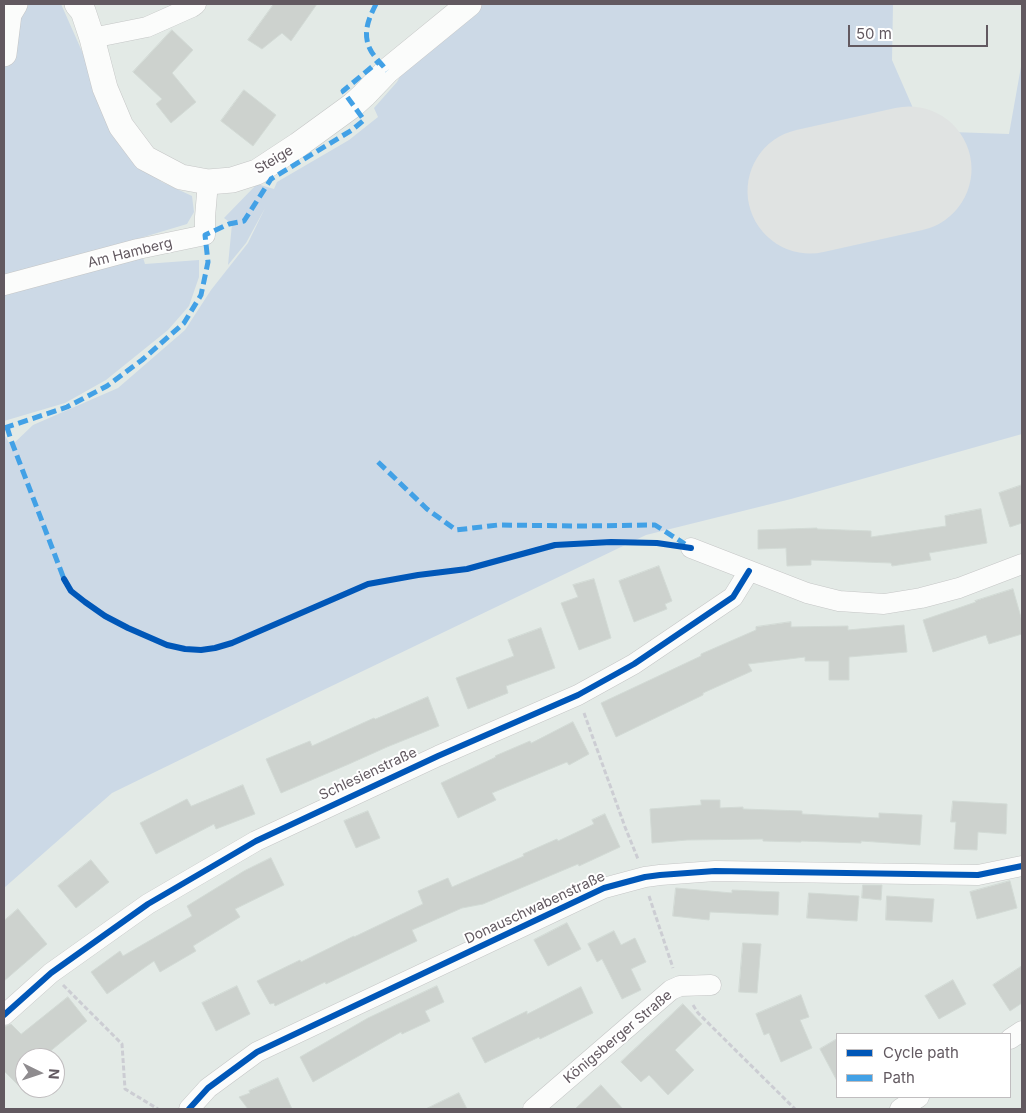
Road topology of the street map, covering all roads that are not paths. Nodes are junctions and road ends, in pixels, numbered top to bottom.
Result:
1 (15, 4) edge
2 (77, 4) edge
3 (196, 4) edge
4 (469, 4) edge
5 (92, 38) junction
6 (4, 54) edge
7 (208, 182) junction
8 (4, 286) edge
9 (691, 548) dead end
10 (1022, 564) edge
11 (749, 571) junction
12 (1022, 866) edge
13 (711, 985) dead end
14 (4, 1016) edge
15 (1022, 1031) edge
16 (1011, 1038) edge
17 (917, 1098) edge
18 (188, 1109) edge
19 (533, 1109) edge
20 (900, 1109) edge

1 - 6 street
2 - 5 street, Steige
3 - 5 street
4 - 7 street, Steige
5 - 7 street, Steige
7 - 8 street, Am Hamberg
9 - 11 street
10 - 11 street
11 - 14 street, Schlesienstraße
12 - 18 street, Donauschwabenstraße
13 - 19 street, Königsberger Straße
15 - 16 street
17 - 20 street

